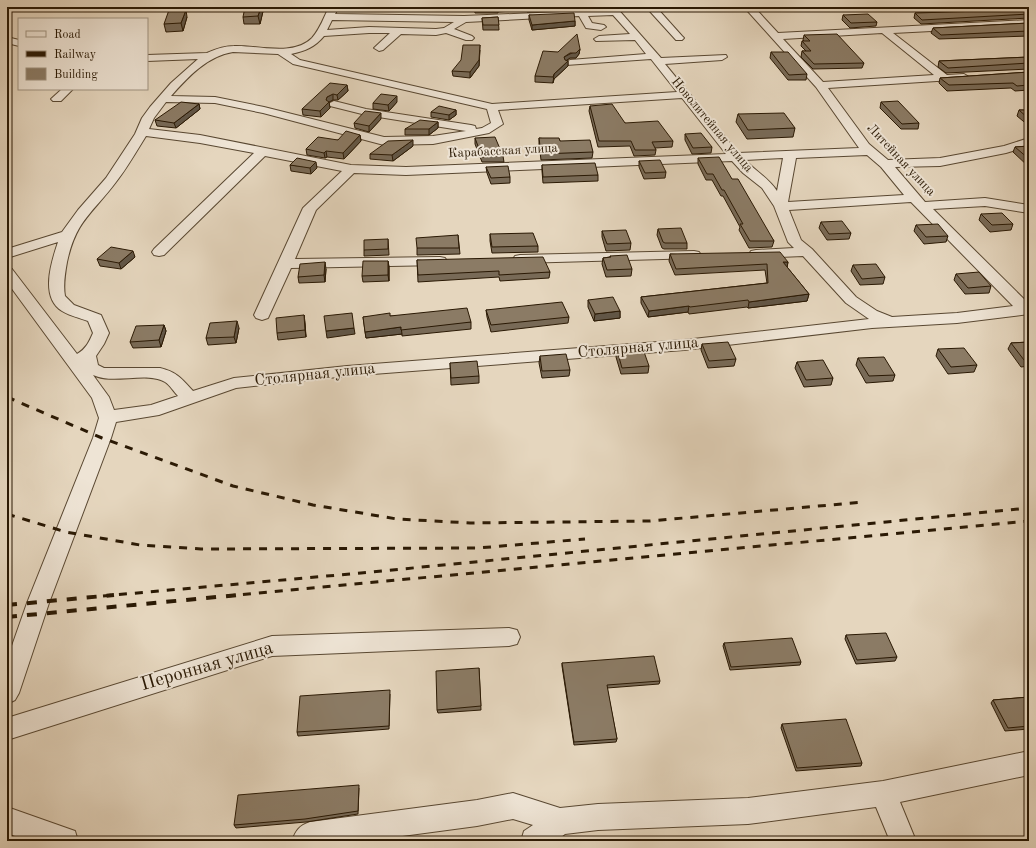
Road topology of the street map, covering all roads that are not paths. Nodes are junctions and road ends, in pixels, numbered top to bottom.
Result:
1 (651, 7) edge
2 (749, 7) edge
3 (615, 8) edge
4 (331, 12) edge
5 (582, 13) junction
6 (464, 19) junction
7 (1029, 23) edge
8 (601, 27) dead end
9 (447, 30) junction
10 (884, 30) junction
11 (397, 32) junction
12 (320, 33) junction
13 (776, 36) junction
14 (638, 37) junction
15 (469, 38) dead end
16 (679, 38) dead end
17 (599, 39) dead end
18 (7, 40) edge
19 (18, 43) edge
20 (304, 48) junction
21 (379, 48) dead end
22 (280, 51) junction
23 (207, 56) junction
24 (722, 57) dead end
25 (148, 58) edge
26 (656, 59) junction
27 (297, 62) junction
28 (570, 63) edge
29 (975, 76) edge
30 (944, 78) junction
31 (820, 85) junction
32 (67, 90) edge
33 (685, 95) junction
34 (57, 99) dead end
35 (164, 99) junction
36 (334, 104) edge
37 (492, 107) junction
38 (486, 131) junction
39 (142, 132) junction
40 (1029, 142) edge
41 (869, 151) junction
42 (262, 153) junction
43 (790, 154) junction
44 (735, 157) junction
45 (885, 164) junction
46 (351, 169) junction
47 (919, 202) junction
48 (781, 206) junction
49 (1029, 209) edge
50 (67, 235) junction
51 (159, 252) dead end
52 (807, 252) junction
53 (7, 254) edge
54 (744, 254) edge
55 (705, 255) edge
56 (507, 259) edge
57 (452, 260) edge
58 (286, 264) junction
59 (7, 272) edge
60 (56, 295) junction
61 (851, 300) junction
62 (1027, 309) edge
63 (262, 315) dead end
64 (41, 317) junction
65 (890, 322) junction
66 (836, 327) junction
67 (81, 359) junction
68 (189, 398) junction
69 (108, 418) junction
70 (510, 637) dead end
71 (7, 693) edge
72 (7, 729) edge
73 (1029, 764) edge
74 (884, 793) junction
75 (7, 820) edge
76 (560, 821) junction
77 (65, 841) edge
78 (305, 841) edge
79 (534, 841) edge
80 (903, 841) edge

1 - 16 street
2 - 13 street, Литейная улица
3 - 5 street
3 - 14 street, Новолитейная улица
4 - 6 street
4 - 12 street
5 - 6 street
5 - 8 street
6 - 9 street
7 - 10 street
9 - 11 street
9 - 15 street
10 - 13 street
10 - 30 street
11 - 12 street
11 - 21 street
12 - 20 street
13 - 31 street, Литейная улица
14 - 17 street
14 - 26 street, Новолитейная улица
18 - 19 street
20 - 22 street
20 - 27 street
22 - 23 street
22 - 27 street
23 - 25 street
23 - 35 street
24 - 26 street
26 - 28 street
26 - 33 street, Новолитейная улица
27 - 37 street
29 - 30 street
30 - 31 street
31 - 41 street, Литейная улица
32 - 34 street
33 - 37 street
33 - 44 street, Новолитейная улица
35 - 38 street
35 - 39 street
36 - 38 street
37 - 38 street
39 - 42 street, Карабасская улица
39 - 50 street
40 - 45 street
41 - 43 street, Карабасская улица
41 - 45 street, Литейная улица
42 - 46 street, Карабасская улица
42 - 51 street
43 - 44 street, Карабасская улица
43 - 48 street
44 - 46 street, Карабасская улица
44 - 48 street, Новолитейная улица
45 - 47 street, Литейная улица
46 - 58 street
47 - 48 street
47 - 49 street
47 - 62 street, Литейная улица
48 - 52 street, Новолитейная улица
50 - 53 street
50 - 60 street
52 - 54 street
52 - 61 street, Новолитейная улица
55 - 56 street
57 - 58 street
58 - 63 street
59 - 64 street
60 - 64 street
60 - 67 street
61 - 65 street, Новолитейная улица
61 - 66 street
62 - 65 street, Столярная улица
64 - 67 street
65 - 66 street, Столярная улица
66 - 68 street, Столярная улица
67 - 68 street
67 - 69 street
68 - 69 street, Столярная улица
69 - 71 street
70 - 72 street, Перонная улица
73 - 74 street
74 - 76 street
74 - 80 street
75 - 77 street
76 - 78 street
76 - 79 street

